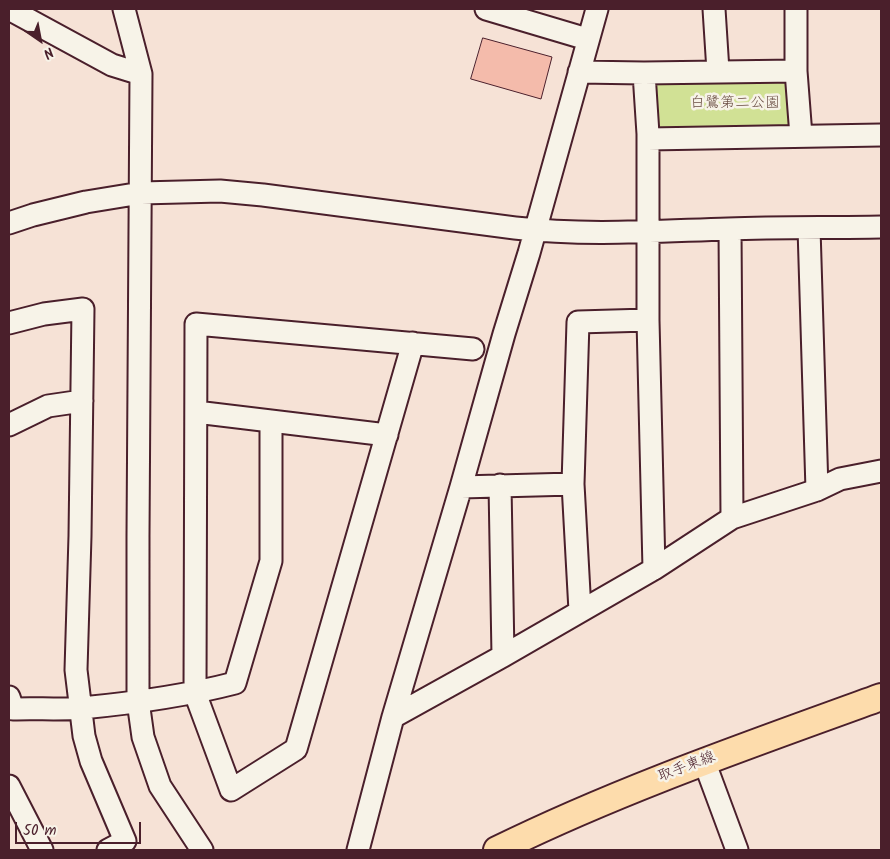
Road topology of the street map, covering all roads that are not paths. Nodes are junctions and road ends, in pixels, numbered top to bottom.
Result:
1 (124, 9) edge
2 (491, 9) edge
3 (597, 9) edge
4 (714, 9) edge
5 (796, 9) edge
6 (9, 10) edge
7 (588, 39) junction
8 (718, 71) junction
9 (796, 71) junction
10 (578, 72) junction
11 (141, 74) junction
12 (644, 74) junction
13 (881, 135) edge
14 (801, 136) junction
15 (648, 140) junction
16 (141, 193) junction
17 (9, 223) edge
18 (881, 227) edge
19 (809, 228) junction
20 (730, 229) junction
21 (535, 230) junction
22 (648, 232) junction
23 (648, 320) junction
24 (9, 323) edge
25 (413, 343) junction
26 (473, 349) dead end
27 (82, 401) junction
28 (196, 412) junction
29 (271, 421) junction
30 (9, 425) edge
31 (387, 435) junction
32 (881, 471) edge
33 (573, 484) junction
34 (500, 486) junction
35 (461, 487) junction
36 (817, 490) junction
37 (732, 518) junction
38 (654, 569) junction
39 (580, 611) junction
40 (503, 656) junction
41 (195, 693) junction
42 (9, 697) edge
43 (881, 697) edge
44 (138, 702) junction
45 (80, 708) junction
46 (393, 717) junction
47 (704, 761) junction
48 (9, 786) edge
49 (514, 847) edge
50 (42, 850) edge
51 (108, 850) edge
52 (202, 850) edge
53 (358, 850) edge
54 (737, 850) edge

1 - 11 street
2 - 7 street
3 - 7 street
4 - 8 street
5 - 9 street
6 - 11 street
7 - 10 street
8 - 9 street
8 - 12 street
9 - 14 street
10 - 12 street
10 - 21 street
11 - 16 street
12 - 15 street
13 - 14 street
14 - 15 street
15 - 22 street
16 - 17 street
16 - 21 street
16 - 44 street
18 - 19 street
19 - 20 street
19 - 36 street
20 - 22 street
20 - 37 street
21 - 22 street
21 - 35 street
22 - 23 street
23 - 33 street
23 - 38 street
24 - 27 street
25 - 26 street
25 - 28 street
25 - 31 street
27 - 30 street
27 - 45 street
28 - 29 street
28 - 41 street
29 - 31 street
29 - 41 street
31 - 41 street
32 - 36 street
33 - 34 street
33 - 39 street
34 - 35 street
34 - 40 street
35 - 46 street
36 - 37 street
37 - 38 street
38 - 39 street
39 - 40 street
40 - 46 street
41 - 44 street
42 - 45 street
43 - 47 main road, 取手東線
44 - 45 street
44 - 52 street
45 - 51 street
46 - 53 street
47 - 49 main road, 取手東線
47 - 54 street
48 - 50 street

